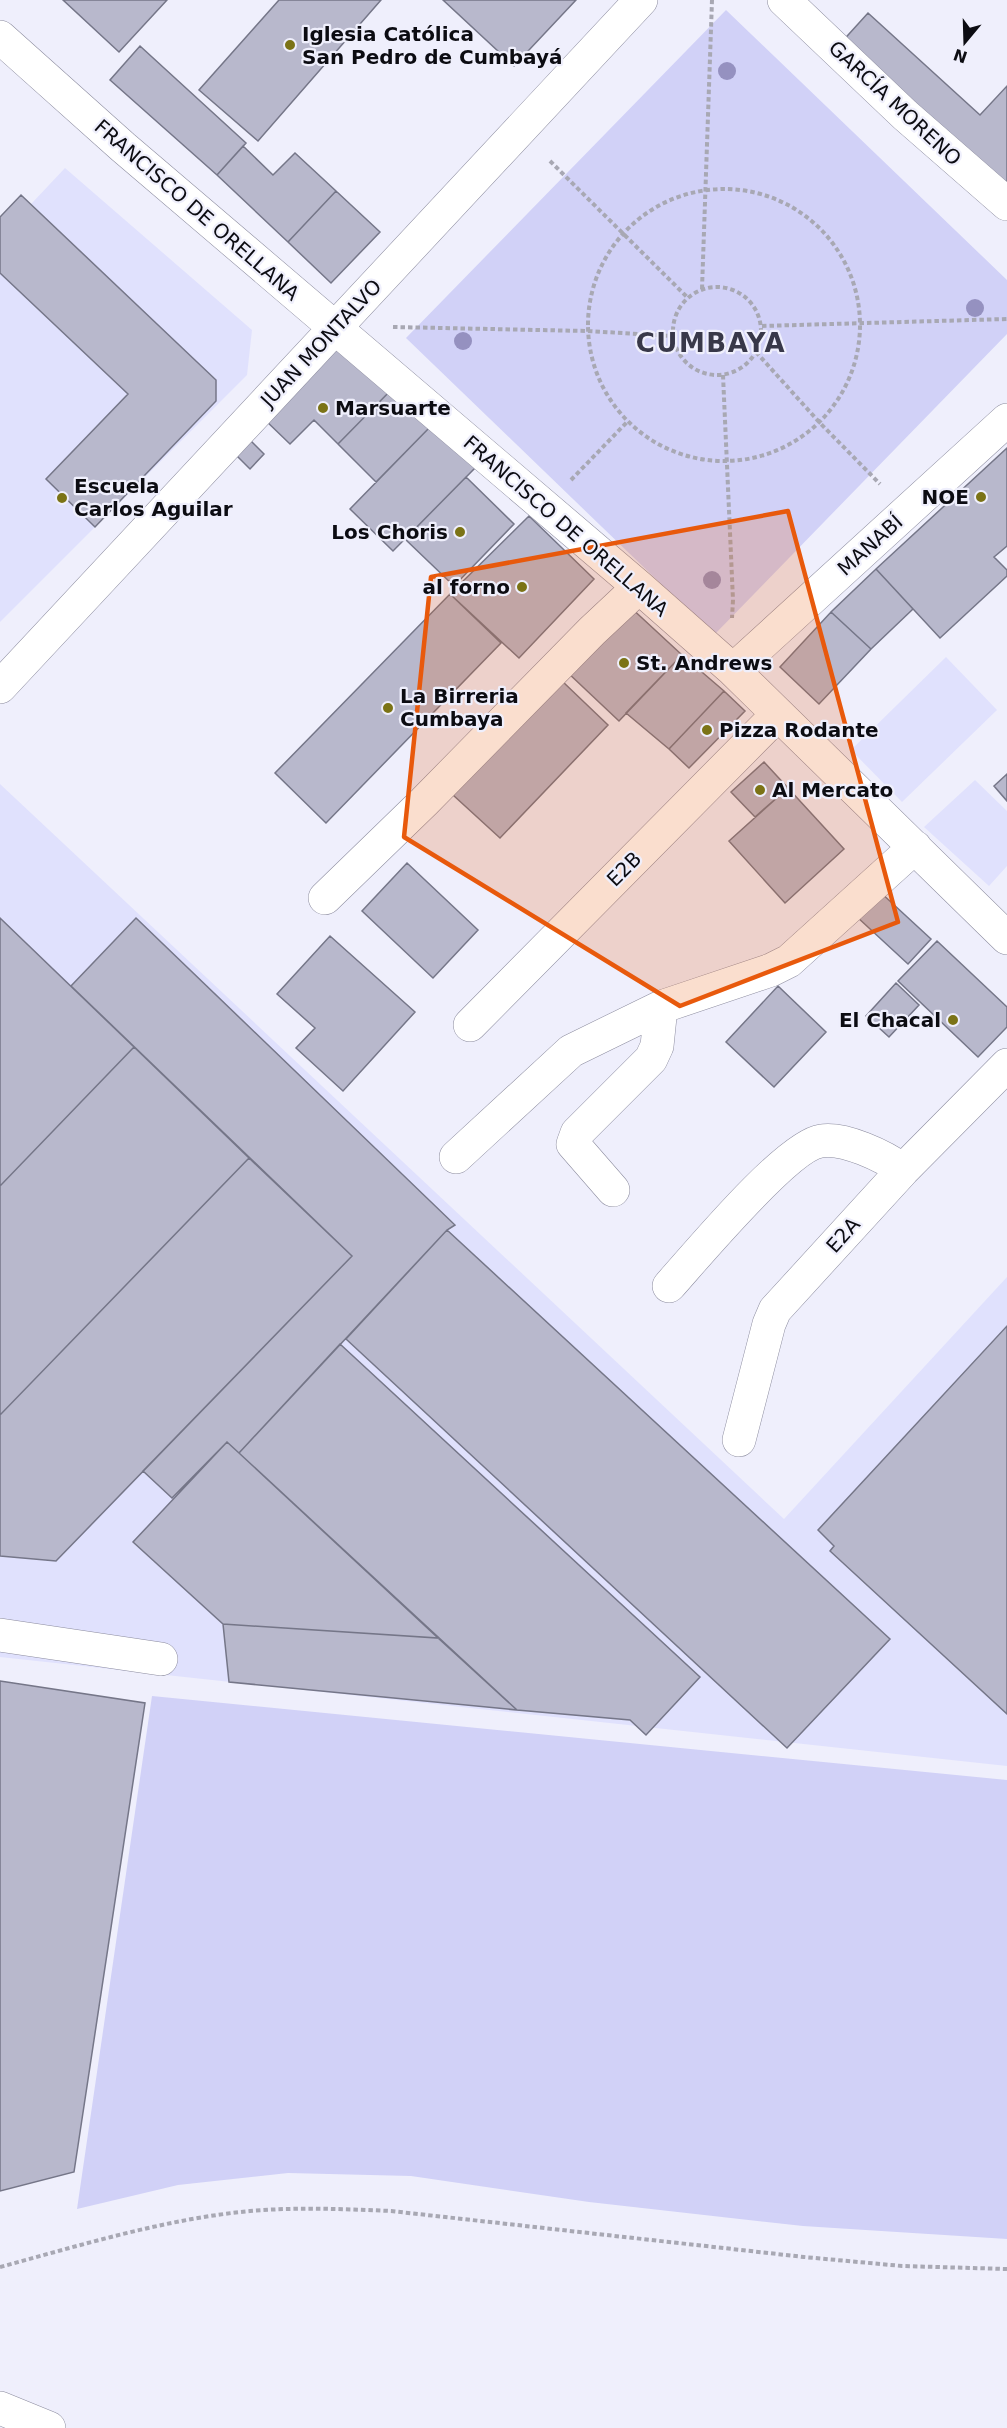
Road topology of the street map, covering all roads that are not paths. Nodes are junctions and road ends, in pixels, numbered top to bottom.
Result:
1 (641, 0) edge
2 (784, 0) edge
3 (0, 37) edge
4 (1007, 204) edge
5 (334, 329) junction
6 (1007, 420) edge
7 (639, 587) junction
8 (733, 670) junction
9 (0, 687) edge
10 (778, 714) junction
11 (915, 847) junction
12 (325, 898) dead end
13 (1007, 938) edge
14 (662, 1007) junction
15 (470, 1025) dead end
16 (1007, 1065) edge
17 (456, 1157) dead end
18 (903, 1170) junction
19 (613, 1190) dead end
20 (669, 1286) dead end
21 (739, 1440) dead end
22 (0, 1635) edge
23 (161, 1659) dead end
24 (0, 2408) edge
25 (49, 2428) edge

1 - 5 street, JUAN MONTALVO
2 - 4 street, GARCÍA MORENO
3 - 5 street, FRANCISCO DE ORELLANA
5 - 7 street, FRANCISCO DE ORELLANA
5 - 9 street, JUAN MONTALVO
6 - 8 street, MANABÍ
7 - 8 street, FRANCISCO DE ORELLANA
7 - 12 street
8 - 10 street, FRANCISCO DE ORELLANA
10 - 11 street, FRANCISCO DE ORELLANA
10 - 15 street, E2B
11 - 13 street, FRANCISCO DE ORELLANA
11 - 14 street
14 - 17 street
14 - 19 street
16 - 18 street, E2A
18 - 20 street
18 - 21 street, E2A
22 - 23 street
24 - 25 street

